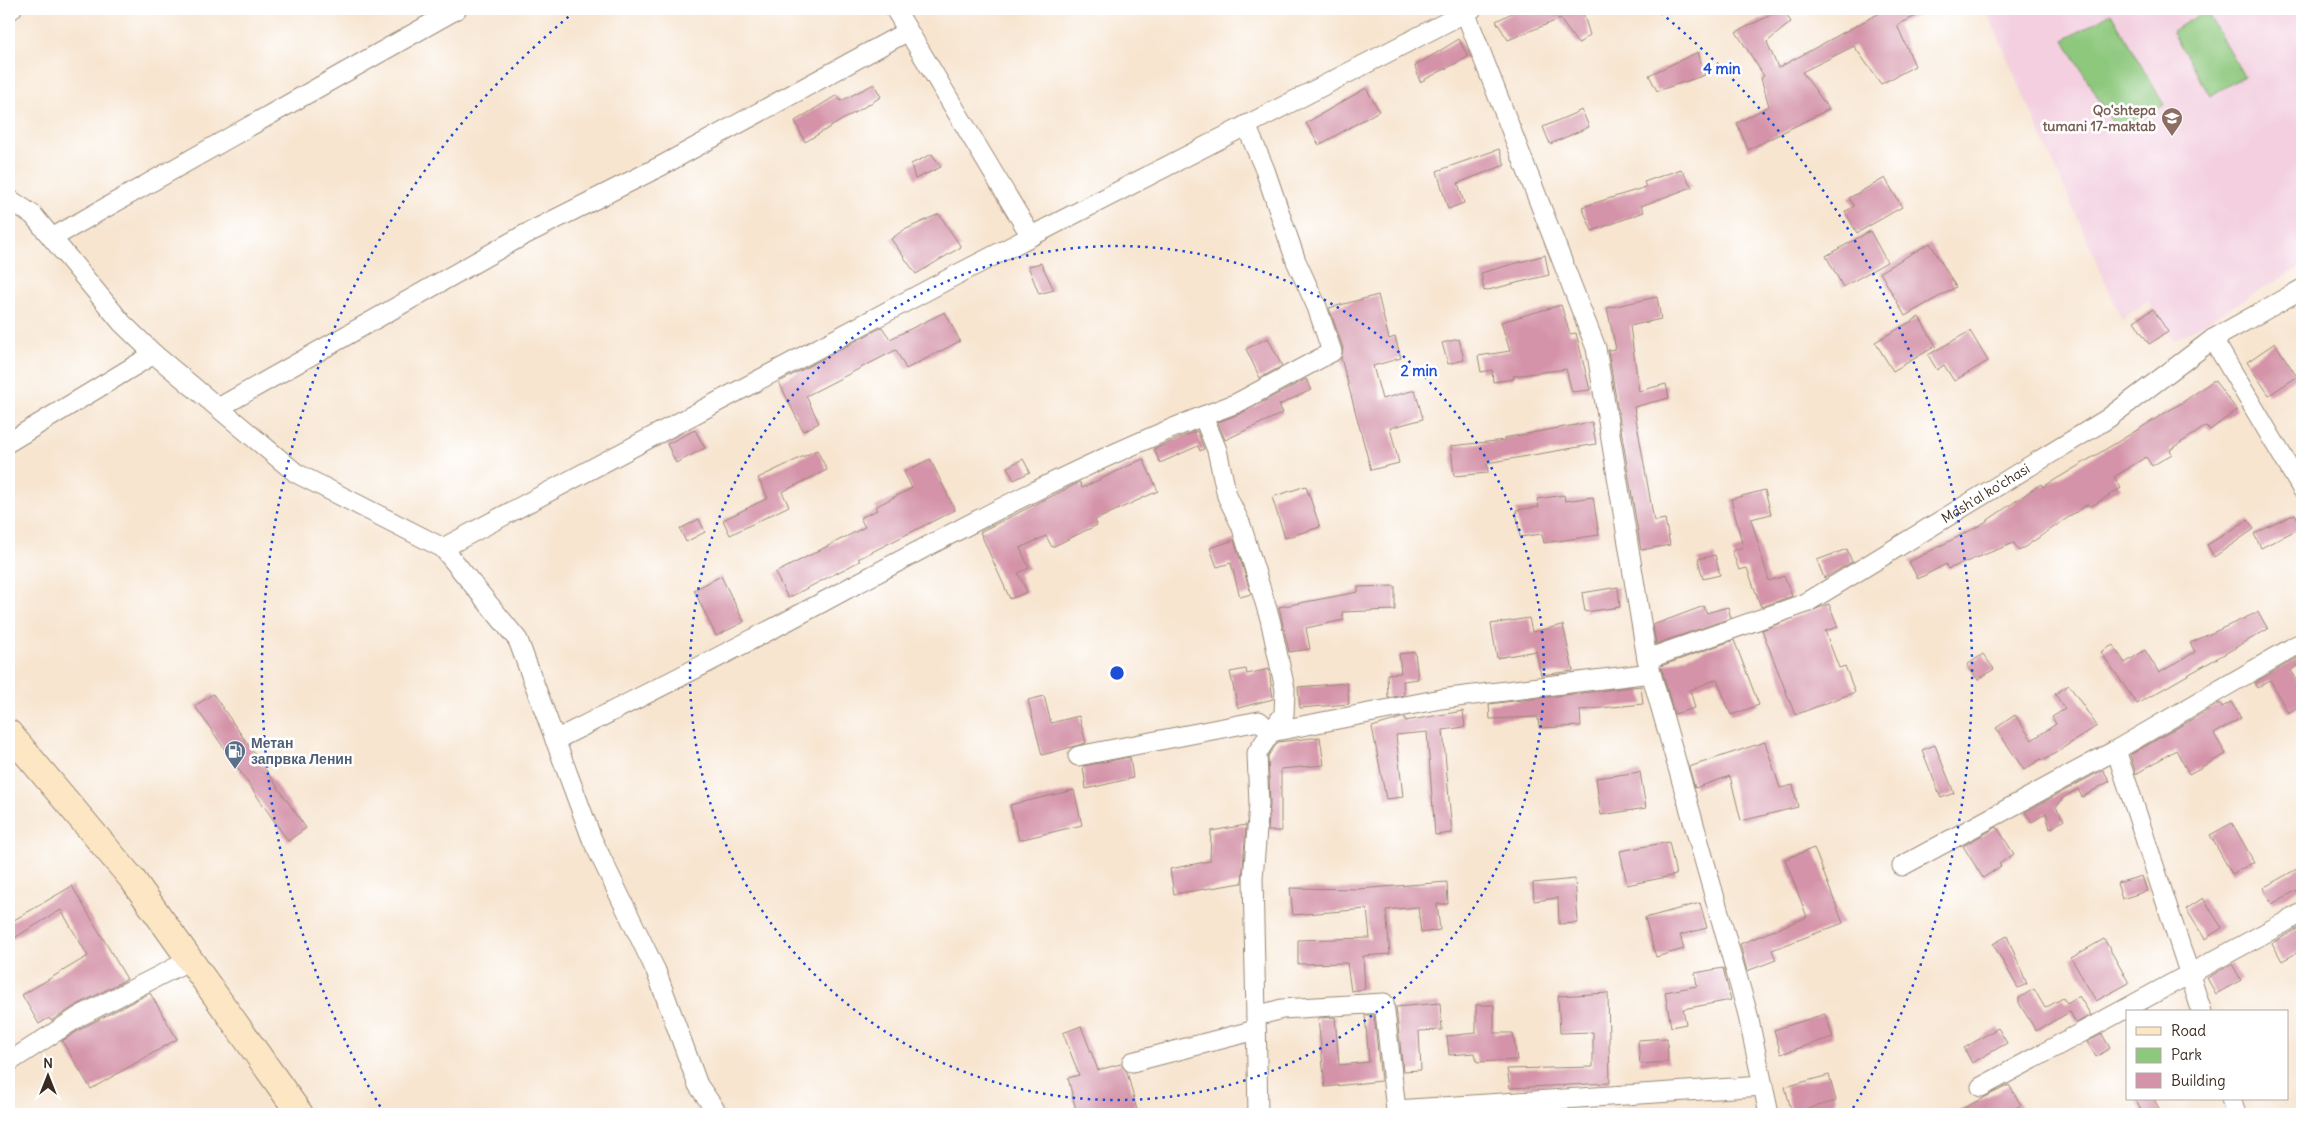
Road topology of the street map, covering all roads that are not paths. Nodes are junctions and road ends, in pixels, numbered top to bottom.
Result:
1 (12, 9) edge
2 (457, 9) edge
3 (895, 9) edge
4 (1467, 10) edge
5 (9, 11) edge
6 (908, 31) junction
7 (1246, 125) junction
8 (9, 199) edge
9 (1031, 236) junction
10 (52, 238) junction
11 (2302, 290) edge
12 (2213, 339) junction
13 (154, 354) junction
14 (220, 407) junction
15 (1203, 416) junction
16 (9, 442) edge
17 (2302, 488) edge
18 (443, 548) junction
19 (2302, 642) edge
20 (1649, 666) junction
21 (1271, 732) junction
22 (9, 733) edge
23 (555, 740) junction
24 (2116, 750) junction
25 (1078, 756) dead end
26 (1902, 866) dead end
27 (2302, 913) edge
28 (190, 960) junction
29 (2190, 974) junction
30 (2201, 1010) edge
31 (1256, 1023) junction
32 (9, 1062) edge
33 (1132, 1062) dead end
34 (1763, 1086) junction
35 (1981, 1087) dead end
36 (2231, 1100) edge
37 (300, 1114) edge
38 (718, 1114) edge
39 (1258, 1114) edge
40 (1769, 1114) edge
41 (2236, 1114) edge

1 - 5 street
2 - 10 street
3 - 6 street
4 - 7 street
4 - 20 street
6 - 9 street
6 - 14 street
7 - 9 street
7 - 15 street
8 - 10 street
9 - 18 street
10 - 13 street
11 - 12 street, Mash'al ko'chasi
12 - 17 street
12 - 20 street, Mash'al ko'chasi
13 - 14 street
13 - 16 street
14 - 18 street
15 - 21 street
15 - 23 street
18 - 23 street
19 - 24 street
20 - 21 street, Mash'al ko'chasi
20 - 34 street
21 - 25 street
21 - 31 street
22 - 28 main road
23 - 38 street
24 - 26 street
24 - 29 street
27 - 29 street
28 - 32 street
28 - 37 main road
29 - 30 street
29 - 35 street
31 - 33 street
31 - 34 street
31 - 39 street
34 - 40 street
36 - 41 street

